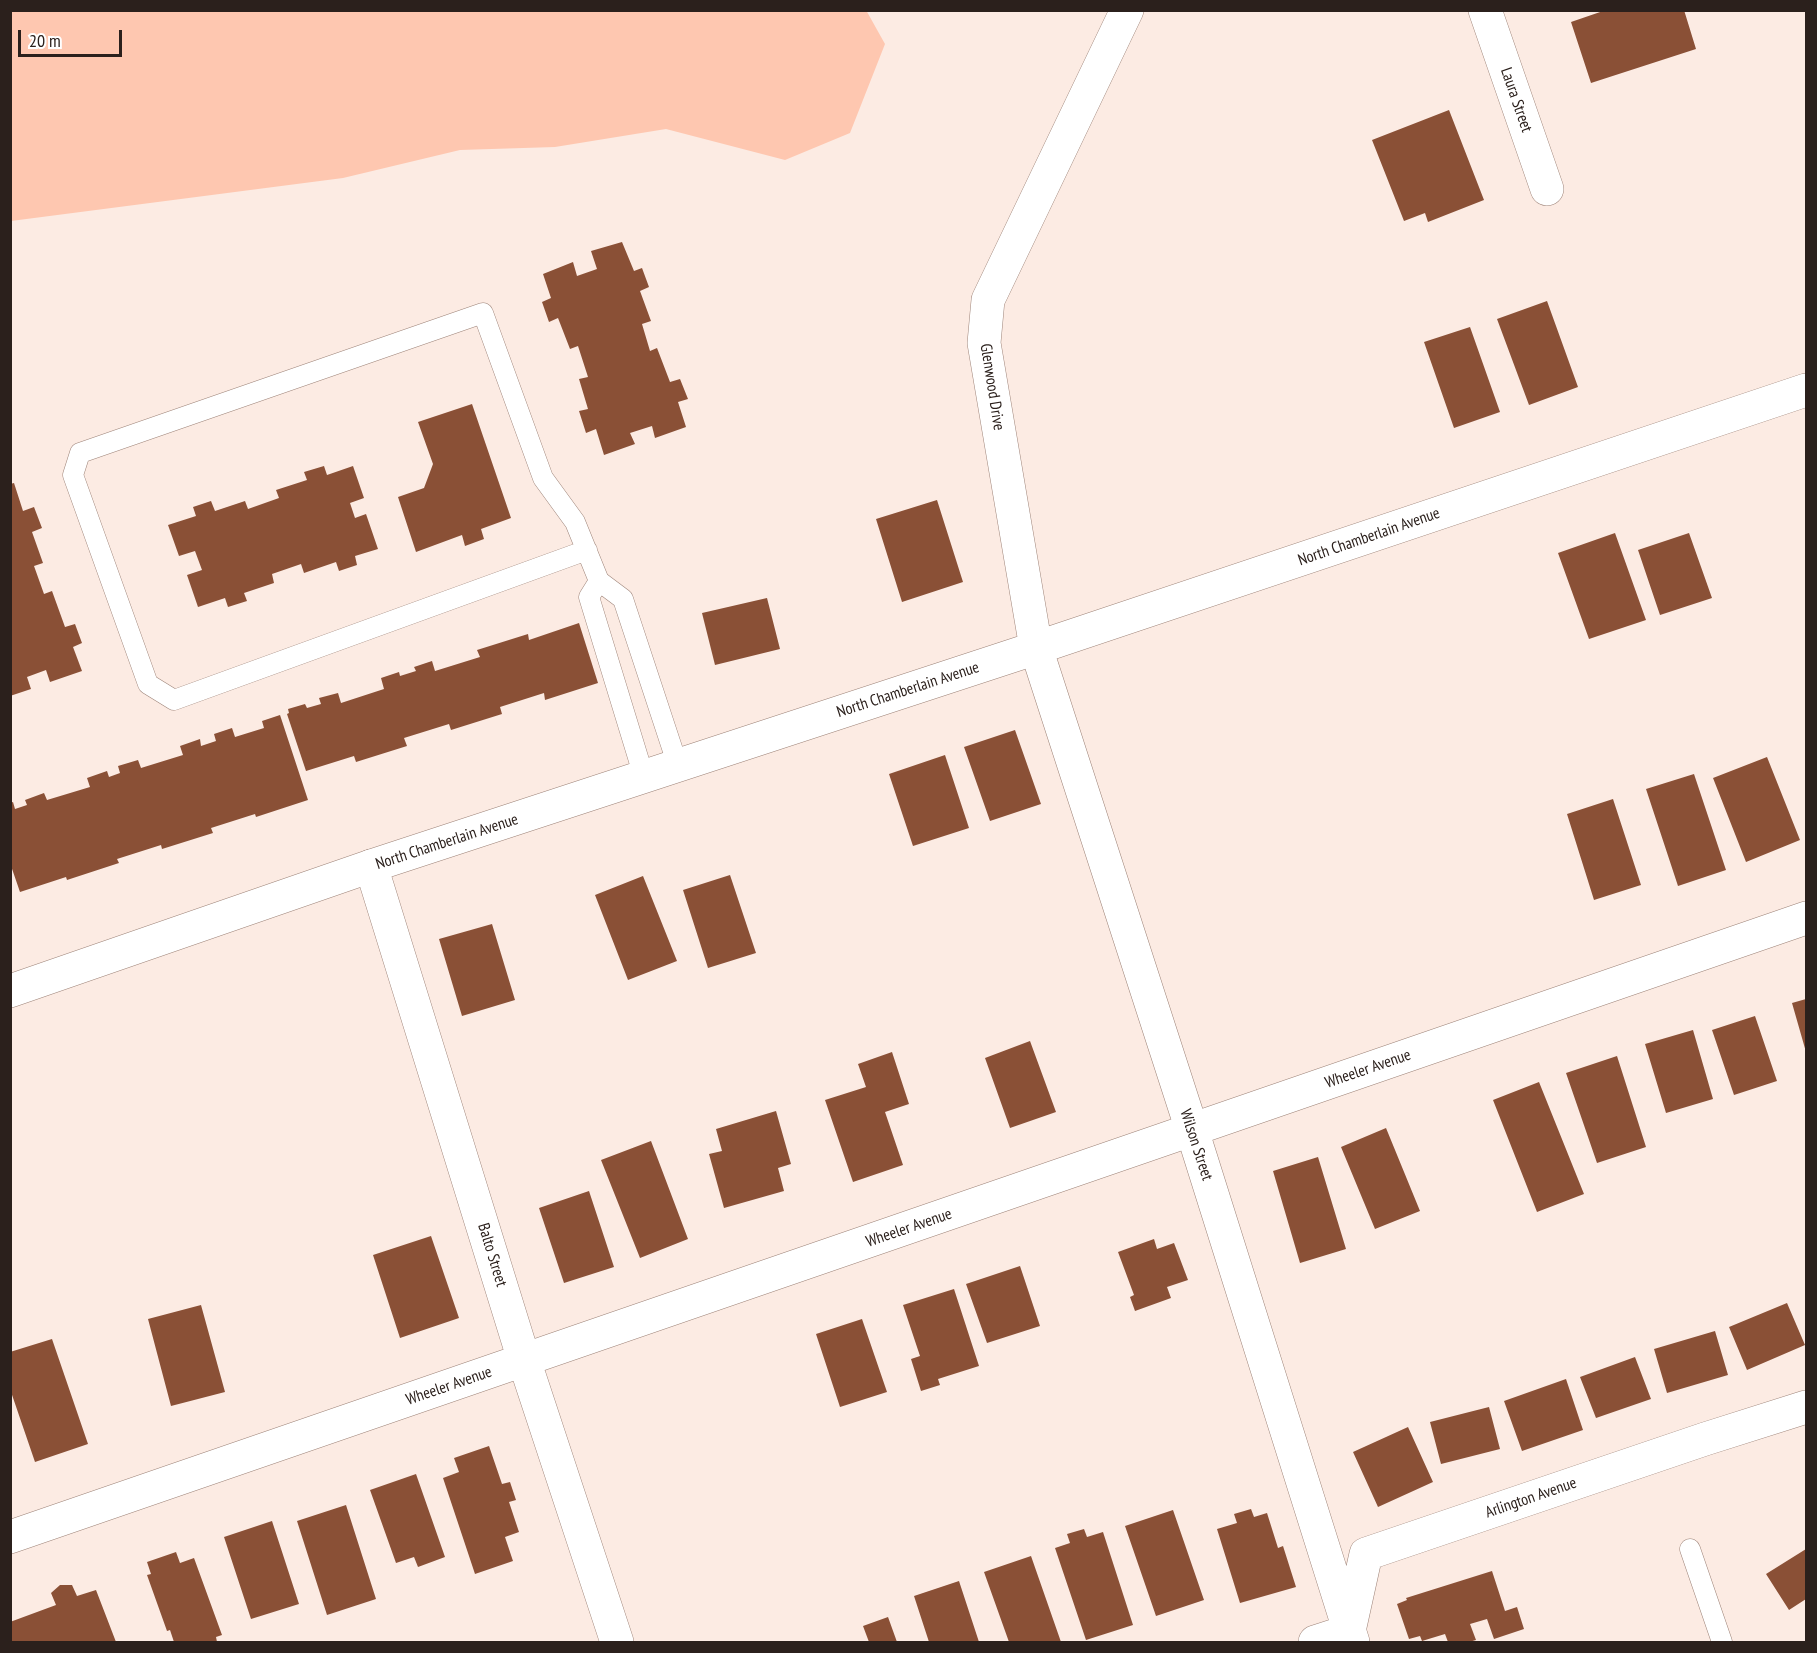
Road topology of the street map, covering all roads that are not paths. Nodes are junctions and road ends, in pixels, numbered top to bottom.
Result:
1 (1127, 10) edge
2 (1485, 10) edge
3 (1547, 189) dead end
4 (1806, 390) edge
5 (587, 550) junction
6 (599, 581) junction
7 (1036, 648) junction
8 (678, 766) junction
9 (644, 777) junction
10 (371, 866) junction
11 (1806, 918) edge
12 (10, 991) edge
13 (1192, 1130) junction
14 (524, 1360) junction
15 (1806, 1407) edge
16 (10, 1537) edge
17 (1690, 1550) dead end
18 (1351, 1637) edge
19 (617, 1642) edge
20 (1315, 1642) edge
21 (1722, 1642) edge

1 - 7 street, Glenwood Drive
2 - 3 street, Laura Street
4 - 7 street, North Chamberlain Avenue
5 - 5 lane
5 - 6 lane
6 - 8 lane
6 - 9 lane
7 - 8 street, North Chamberlain Avenue
7 - 13 street, Wilson Street
8 - 9 street, North Chamberlain Avenue
9 - 10 street, North Chamberlain Avenue
10 - 12 street, North Chamberlain Avenue
10 - 14 street, Balto Street
11 - 13 street, Wheeler Avenue
13 - 14 street, Wheeler Avenue
13 - 18 street, Wilson Street
14 - 16 street, Wheeler Avenue
14 - 19 street, Balto Street
15 - 18 street, Arlington Avenue
17 - 21 lane
18 - 20 street

